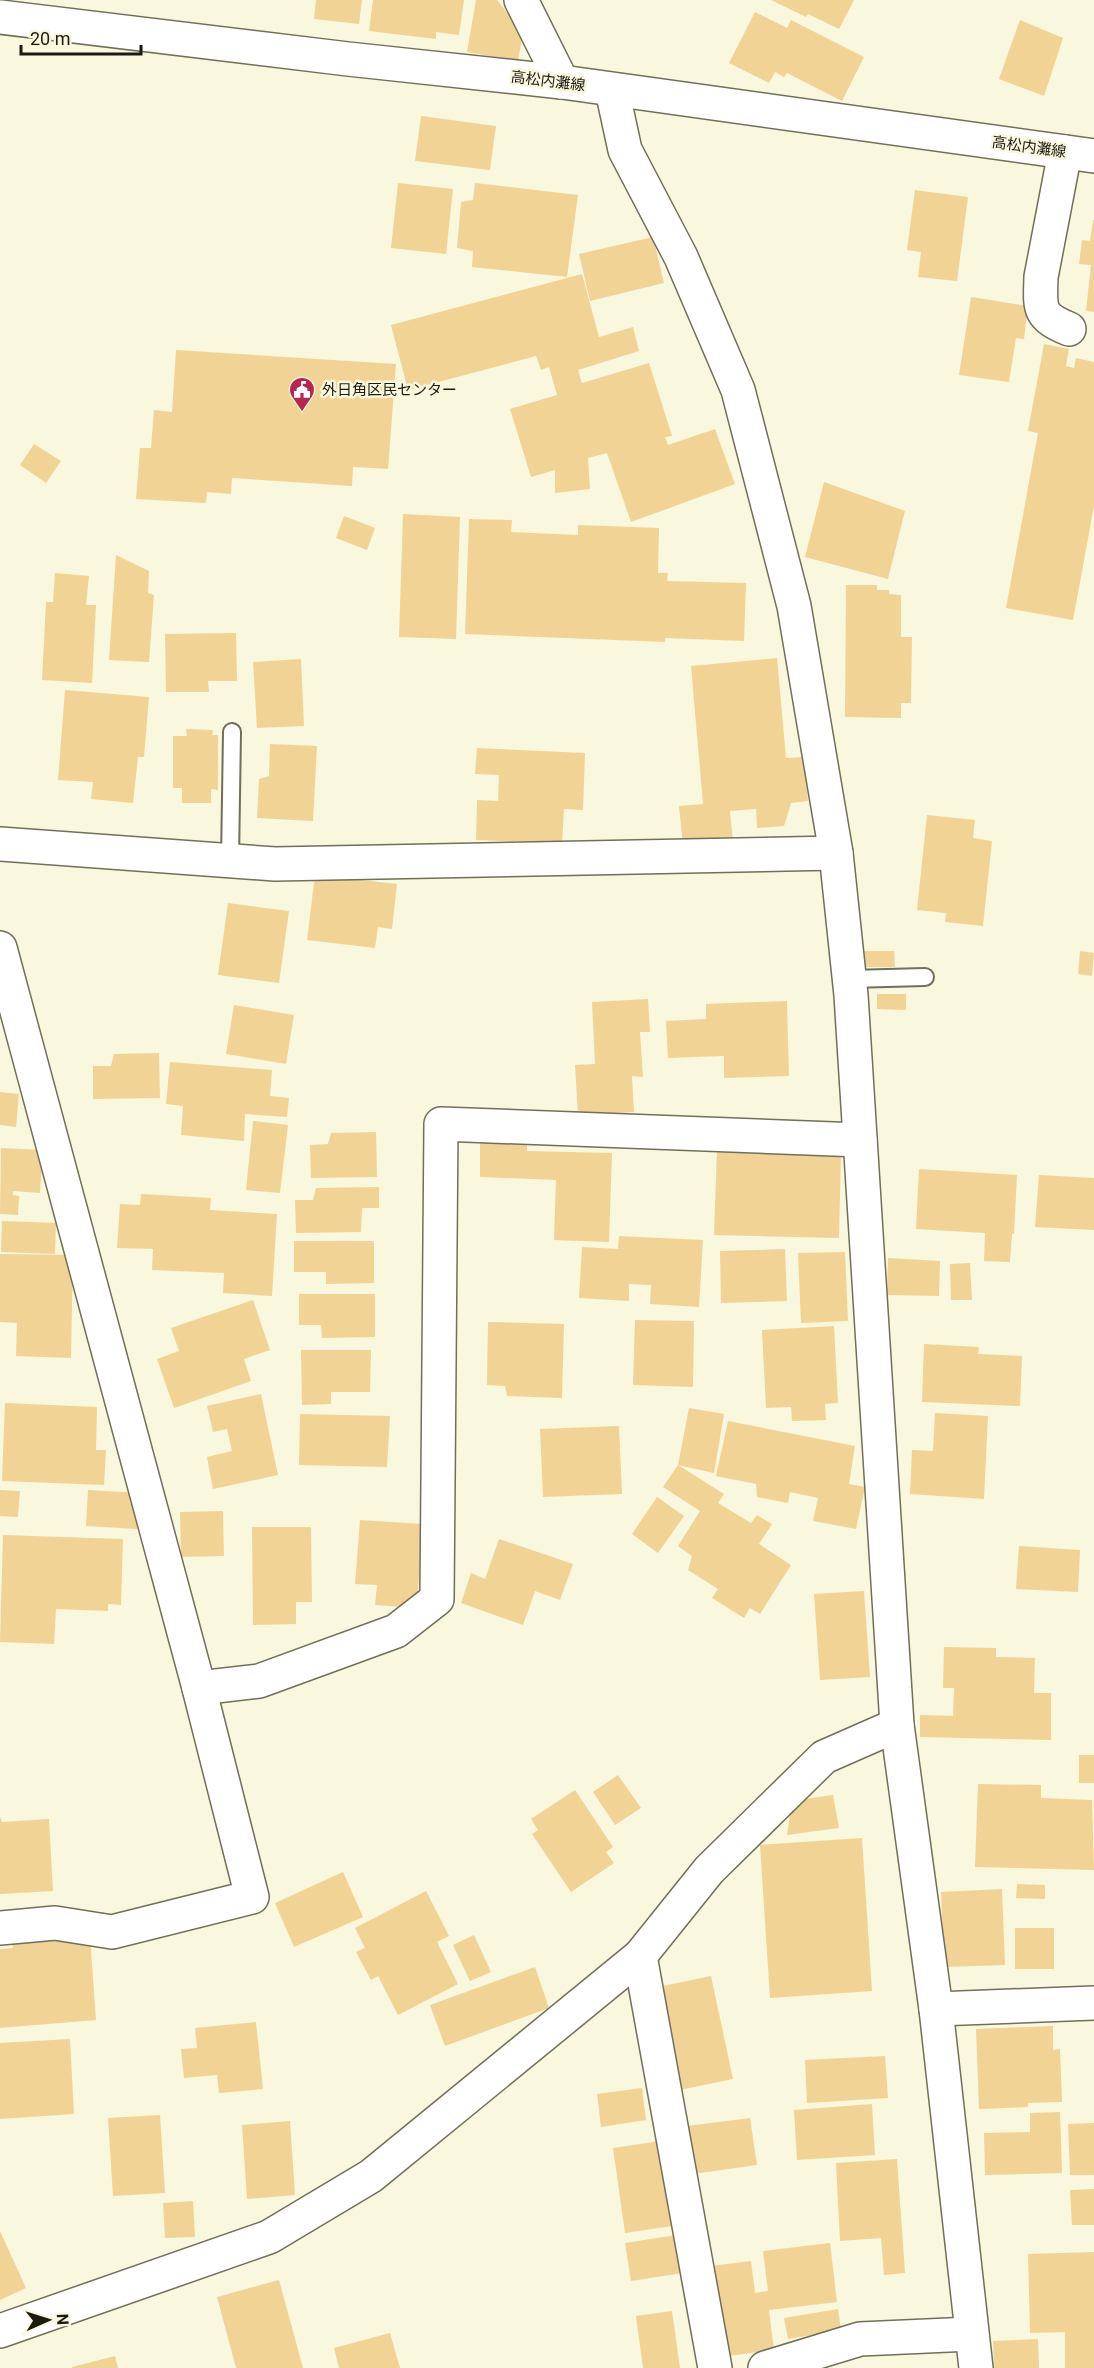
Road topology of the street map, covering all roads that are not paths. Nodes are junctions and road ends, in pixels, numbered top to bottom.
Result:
1 (520, 0) edge
2 (0, 17) edge
3 (562, 82) junction
4 (612, 90) junction
5 (1080, 154) edge
6 (1069, 329) dead end
7 (232, 732) dead end
8 (0, 844) edge
9 (836, 853) junction
10 (230, 861) junction
11 (0, 948) edge
12 (924, 977) dead end
13 (849, 979) junction
14 (860, 1140) junction
15 (199, 1688) junction
16 (897, 1725) junction
17 (0, 1928) edge
18 (640, 1956) junction
19 (1094, 2003) edge
20 (936, 2009) junction
21 (0, 2331) edge
22 (971, 2334) junction
23 (715, 2368) edge
24 (765, 2368) edge
25 (976, 2368) edge

1 - 3 street
2 - 3 street, 高松内灘線
3 - 4 street, 高松内灘線
4 - 5 street, 高松内灘線
4 - 9 street
5 - 6 street
7 - 10 lane
8 - 10 street
9 - 10 street
9 - 13 street
11 - 15 street
12 - 13 lane
13 - 14 street
14 - 15 street
14 - 16 street
15 - 17 street
16 - 18 street
16 - 20 street
18 - 21 street
18 - 23 street
19 - 20 street
20 - 22 street
22 - 24 street
22 - 25 street

